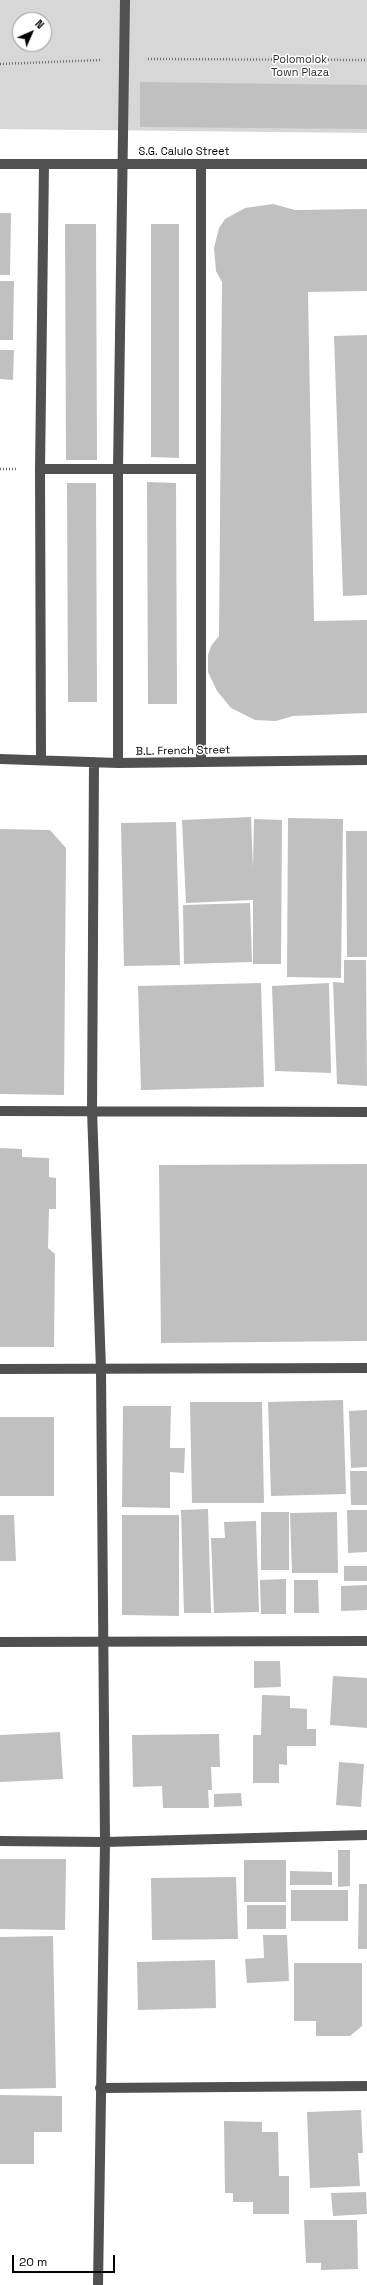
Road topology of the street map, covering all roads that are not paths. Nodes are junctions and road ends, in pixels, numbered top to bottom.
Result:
1 (125, 0) edge
2 (0, 164) edge
3 (44, 164) junction
4 (123, 164) junction
5 (201, 164) junction
6 (367, 164) edge
7 (40, 469) junction
8 (118, 469) junction
9 (201, 469) junction
10 (0, 759) edge
11 (41, 760) junction
12 (367, 760) edge
13 (94, 762) junction
14 (201, 762) junction
15 (118, 763) junction
16 (92, 1110) junction
17 (0, 1111) edge
18 (367, 1112) edge
19 (367, 1368) edge
20 (0, 1369) edge
21 (101, 1370) junction
22 (367, 1641) edge
23 (0, 1642) edge
24 (102, 1643) junction
25 (367, 1835) edge
26 (0, 1841) edge
27 (105, 1842) junction
28 (367, 2086) edge
29 (100, 2088) junction
30 (98, 2285) edge

1 - 4 street
2 - 3 street, S.G. Calulo Street
3 - 4 street, S.G. Calulo Street
3 - 7 street
4 - 5 street, S.G. Calulo Street
4 - 8 street
5 - 6 street, S.G. Calulo Street
5 - 9 street
7 - 8 street
7 - 11 street
8 - 9 street
8 - 15 street
9 - 14 street
10 - 11 street, B.L. French Street
11 - 13 street, B.L. French Street
12 - 14 street, B.L. French Street
13 - 15 street, B.L. French Street
13 - 16 street
14 - 15 street, B.L. French Street
16 - 17 street
16 - 18 street
16 - 21 street
19 - 21 street
20 - 21 street
21 - 24 street
22 - 24 street
23 - 24 street
24 - 27 street
25 - 27 street
26 - 27 street
27 - 29 street
28 - 29 street
29 - 30 street

